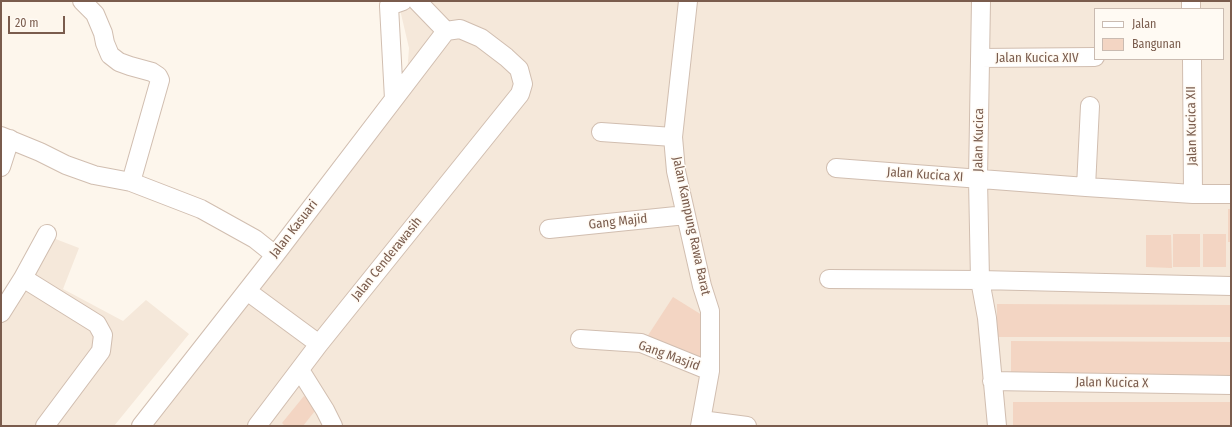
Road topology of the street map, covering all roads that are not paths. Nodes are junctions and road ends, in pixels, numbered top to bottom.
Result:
1 (82, 1) edge
2 (403, 1) edge
3 (417, 1) edge
4 (688, 1) edge
5 (981, 1) edge
6 (446, 31) junction
7 (1094, 57) edge
8 (980, 58) junction
9 (1192, 60) edge
10 (394, 99) junction
11 (1090, 106) dead end
12 (601, 132) dead end
13 (6, 137) edge
14 (673, 137) junction
15 (1, 167) edge
16 (836, 168) dead end
17 (978, 179) junction
18 (131, 182) junction
19 (1086, 187) junction
20 (1193, 194) junction
21 (1231, 194) edge
22 (686, 215) junction
23 (549, 229) dead end
24 (47, 234) dead end
25 (265, 247) junction
26 (24, 278) junction
27 (829, 279) dead end
28 (980, 280) junction
29 (1231, 286) edge
30 (247, 291) junction
31 (1, 313) edge
32 (580, 339) dead end
33 (319, 344) junction
34 (300, 370) junction
35 (710, 371) junction
36 (992, 381) junction
37 (1231, 384) edge
38 (701, 423) edge
39 (45, 426) edge
40 (141, 426) edge
41 (257, 426) edge
42 (334, 426) edge
43 (747, 426) edge
44 (997, 426) edge

1 - 18 street
2 - 10 street
3 - 6 street
4 - 14 street, Jalan Kampung Rawa Barat
5 - 8 street, Jalan Kucica
6 - 10 street, Jalan Kasuari
6 - 33 street, Jalan Cenderawasih
7 - 8 street, Jalan Kucica XIV
8 - 17 street, Jalan Kucica
9 - 20 street, Jalan Kucica XII
10 - 25 street, Jalan Kasuari
11 - 19 street
12 - 14 street
13 - 15 street
13 - 18 street
14 - 22 street, Jalan Kampung Rawa Barat
16 - 17 street, Jalan Kucica XI
17 - 19 street, Jalan Kucica XI
17 - 28 street, Jalan Kucica
18 - 25 street
19 - 20 street, Jalan Kucica XI
20 - 21 street, Jalan Kucica XI
22 - 23 street, Gang Majid
22 - 35 street, Jalan Kampung Rawa Barat
24 - 26 street
25 - 30 street, Jalan Kasuari
26 - 31 street
26 - 39 street
27 - 28 street
28 - 29 street
28 - 36 street, Jalan Kucica
30 - 33 street
30 - 40 street, Jalan Kasuari
32 - 35 street, Gang Masjid
33 - 34 street, Jalan Cenderawasih
34 - 41 street, Jalan Cenderawasih
34 - 42 street
35 - 38 street, Jalan Kampung Rawa Barat
36 - 37 street, Jalan Kucica X
36 - 44 street, Jalan Kucica
38 - 43 street

